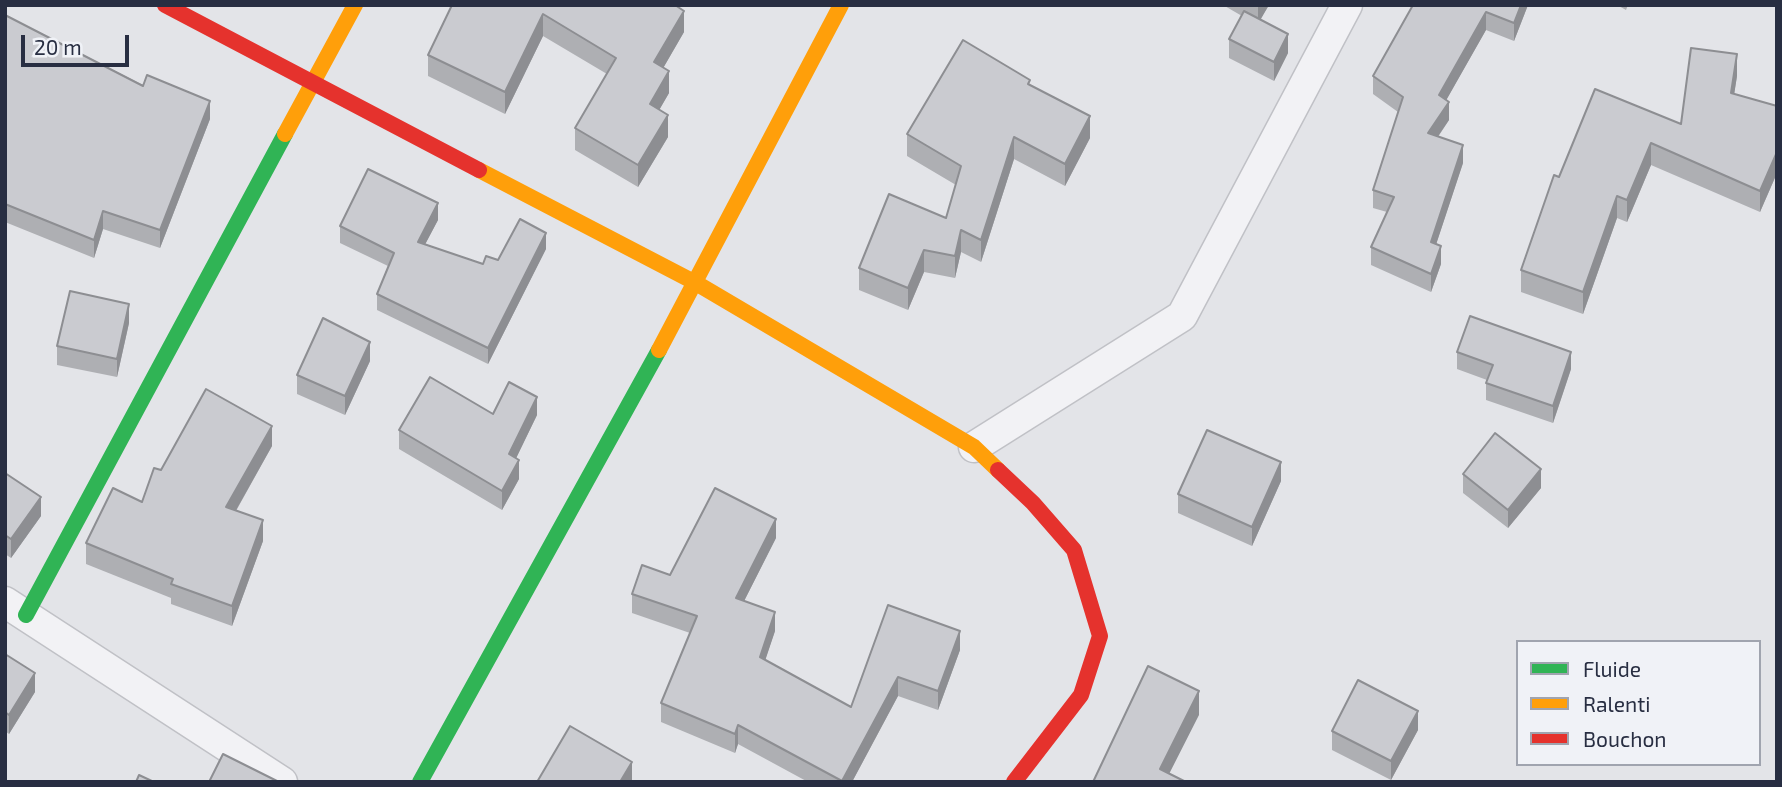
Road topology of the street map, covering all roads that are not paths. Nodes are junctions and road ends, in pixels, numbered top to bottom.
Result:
1 (165, 5) edge
2 (355, 5) edge
3 (841, 5) edge
4 (1347, 5) edge
5 (313, 83) junction
6 (696, 284) junction
7 (974, 447) junction
8 (15, 609) edge
9 (282, 782) edge
10 (420, 782) edge
11 (1014, 782) edge

1 - 5 street
2 - 5 street
3 - 6 street
4 - 7 street
5 - 6 street
5 - 8 street
6 - 7 street
6 - 10 street
7 - 11 street
8 - 9 street

